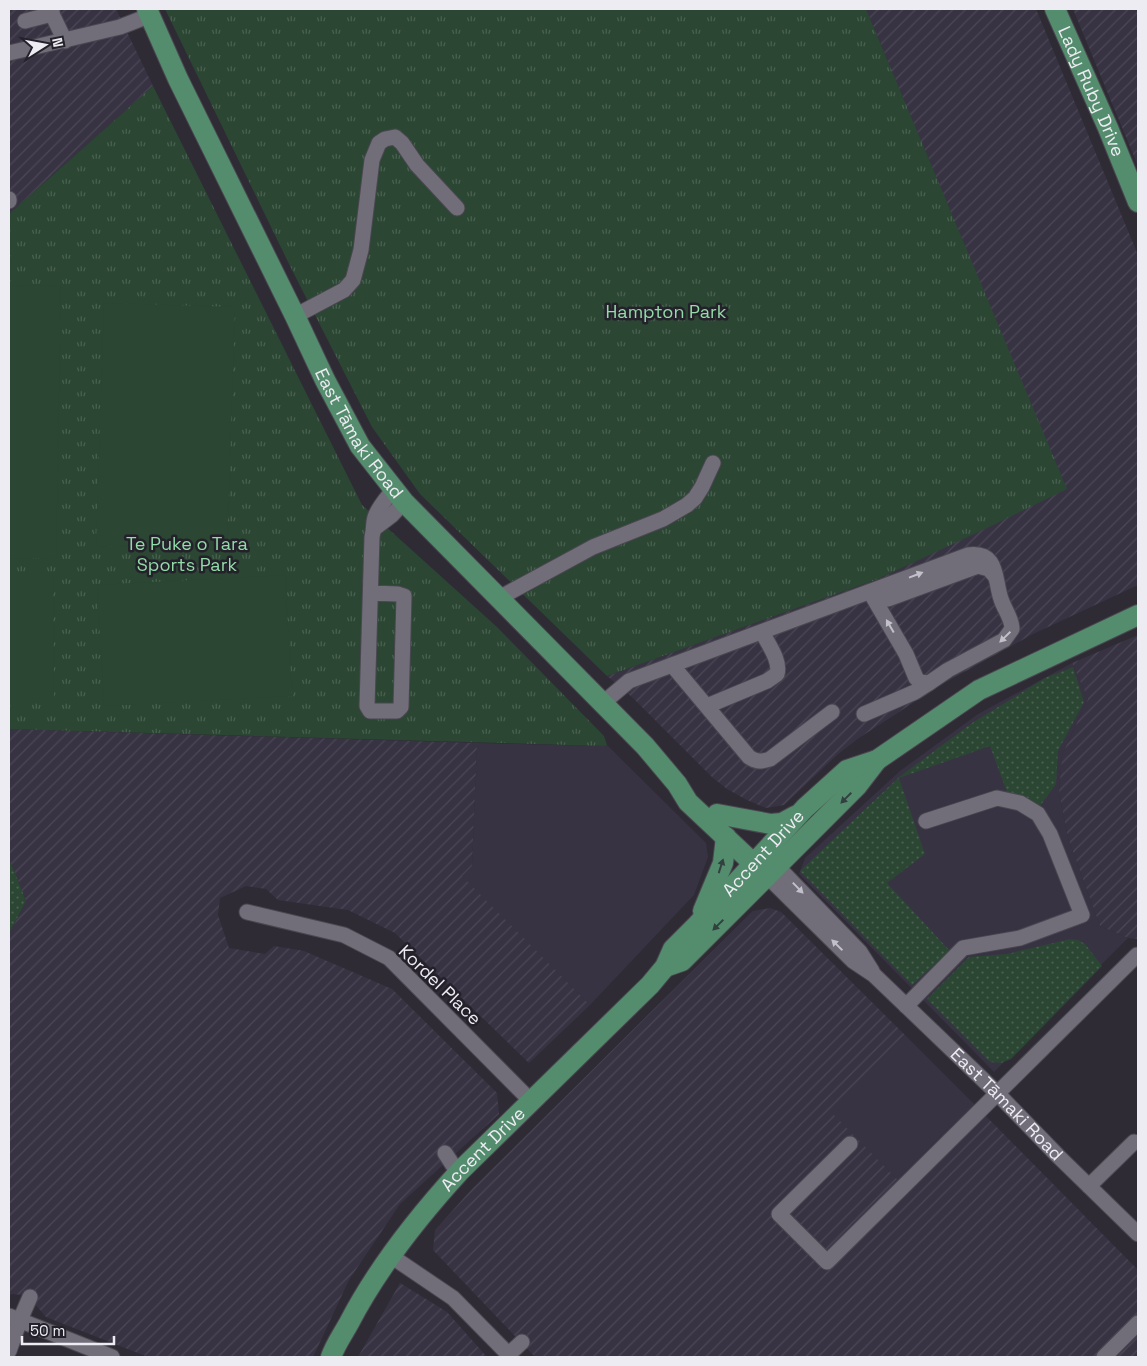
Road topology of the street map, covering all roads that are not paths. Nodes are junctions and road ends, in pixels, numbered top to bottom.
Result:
1 (1055, 9) edge
2 (52, 12) edge
3 (149, 12) edge
4 (25, 21) dead end
5 (65, 41) junction
6 (9, 53) edge
7 (1138, 202) edge
8 (457, 208) dead end
9 (295, 316) junction
10 (713, 463) dead end
11 (399, 496) junction
12 (870, 592) junction
13 (371, 593) junction
14 (499, 598) junction
15 (1138, 615) edge
16 (762, 632) junction
17 (672, 665) junction
18 (929, 683) junction
19 (603, 703) junction
20 (707, 706) junction
21 (832, 712) dead end
22 (864, 714) dead end
23 (877, 760) junction
24 (678, 784) junction
25 (805, 808) junction
26 (718, 814) junction
27 (926, 821) dead end
28 (726, 837) junction
29 (765, 865) junction
30 (246, 912) dead end
31 (698, 925) junction
32 (1138, 957) edge
33 (665, 967) junction
34 (906, 1006) junction
35 (997, 1093) junction
36 (531, 1101) junction
37 (1134, 1142) dead end
38 (850, 1144) dead end
39 (445, 1153) dead end
40 (458, 1173) junction
41 (1090, 1186) junction
42 (1138, 1234) edge
43 (391, 1256) junction
44 (30, 1297) dead end
45 (14, 1318) edge
46 (1138, 1322) edge
47 (522, 1342) dead end
48 (9, 1351) edge
49 (510, 1356) edge
50 (112, 1357) edge
51 (331, 1357) edge
52 (1104, 1357) edge

1 - 7 main road, Lady Ruby Drive
2 - 4 street
2 - 5 street
3 - 5 street
3 - 9 main road, East Tāmaki Road
5 - 6 street
8 - 9 street
9 - 11 main road, East Tāmaki Road
10 - 14 street
11 - 13 street
11 - 14 main road, East Tāmaki Road
12 - 16 street
18 -> 12 street
12 -> 18 street
13 - 13 street
14 - 19 main road, East Tāmaki Road
15 - 23 main road, Accent Drive
16 - 17 street
16 - 20 street
17 - 19 street
17 - 20 street
18 - 22 street
19 - 24 main road, East Tāmaki Road
20 - 21 street
23 - 25 main road, Accent Drive
23 -> 29 main road, Accent Drive
24 - 26 main road, East Tāmaki Road
24 - 28 main road, East Tāmaki Road
25 - 26 main road
25 - 29 main road, Accent Drive
26 - 29 main road, East Tāmaki Road
27 - 34 street
28 - 29 main road, East Tāmaki Road
31 -> 28 main road
29 - 31 main road, Accent Drive
29 -> 33 main road, Accent Drive
29 - 34 street, East Tāmaki Road
30 - 36 street, Kordel Place
31 - 33 main road, Accent Drive
32 - 35 street
33 - 36 main road, Accent Drive
34 - 35 street, East Tāmaki Road
35 - 38 street
35 - 41 street, East Tāmaki Road
36 - 40 main road, Accent Drive
37 - 41 street
39 - 40 street
40 - 43 main road, Accent Drive
41 - 42 street, East Tāmaki Road
43 - 49 street
43 - 51 main road, Accent Drive
44 - 45 street
45 - 48 street
45 - 50 street
46 - 52 street
47 - 49 street

